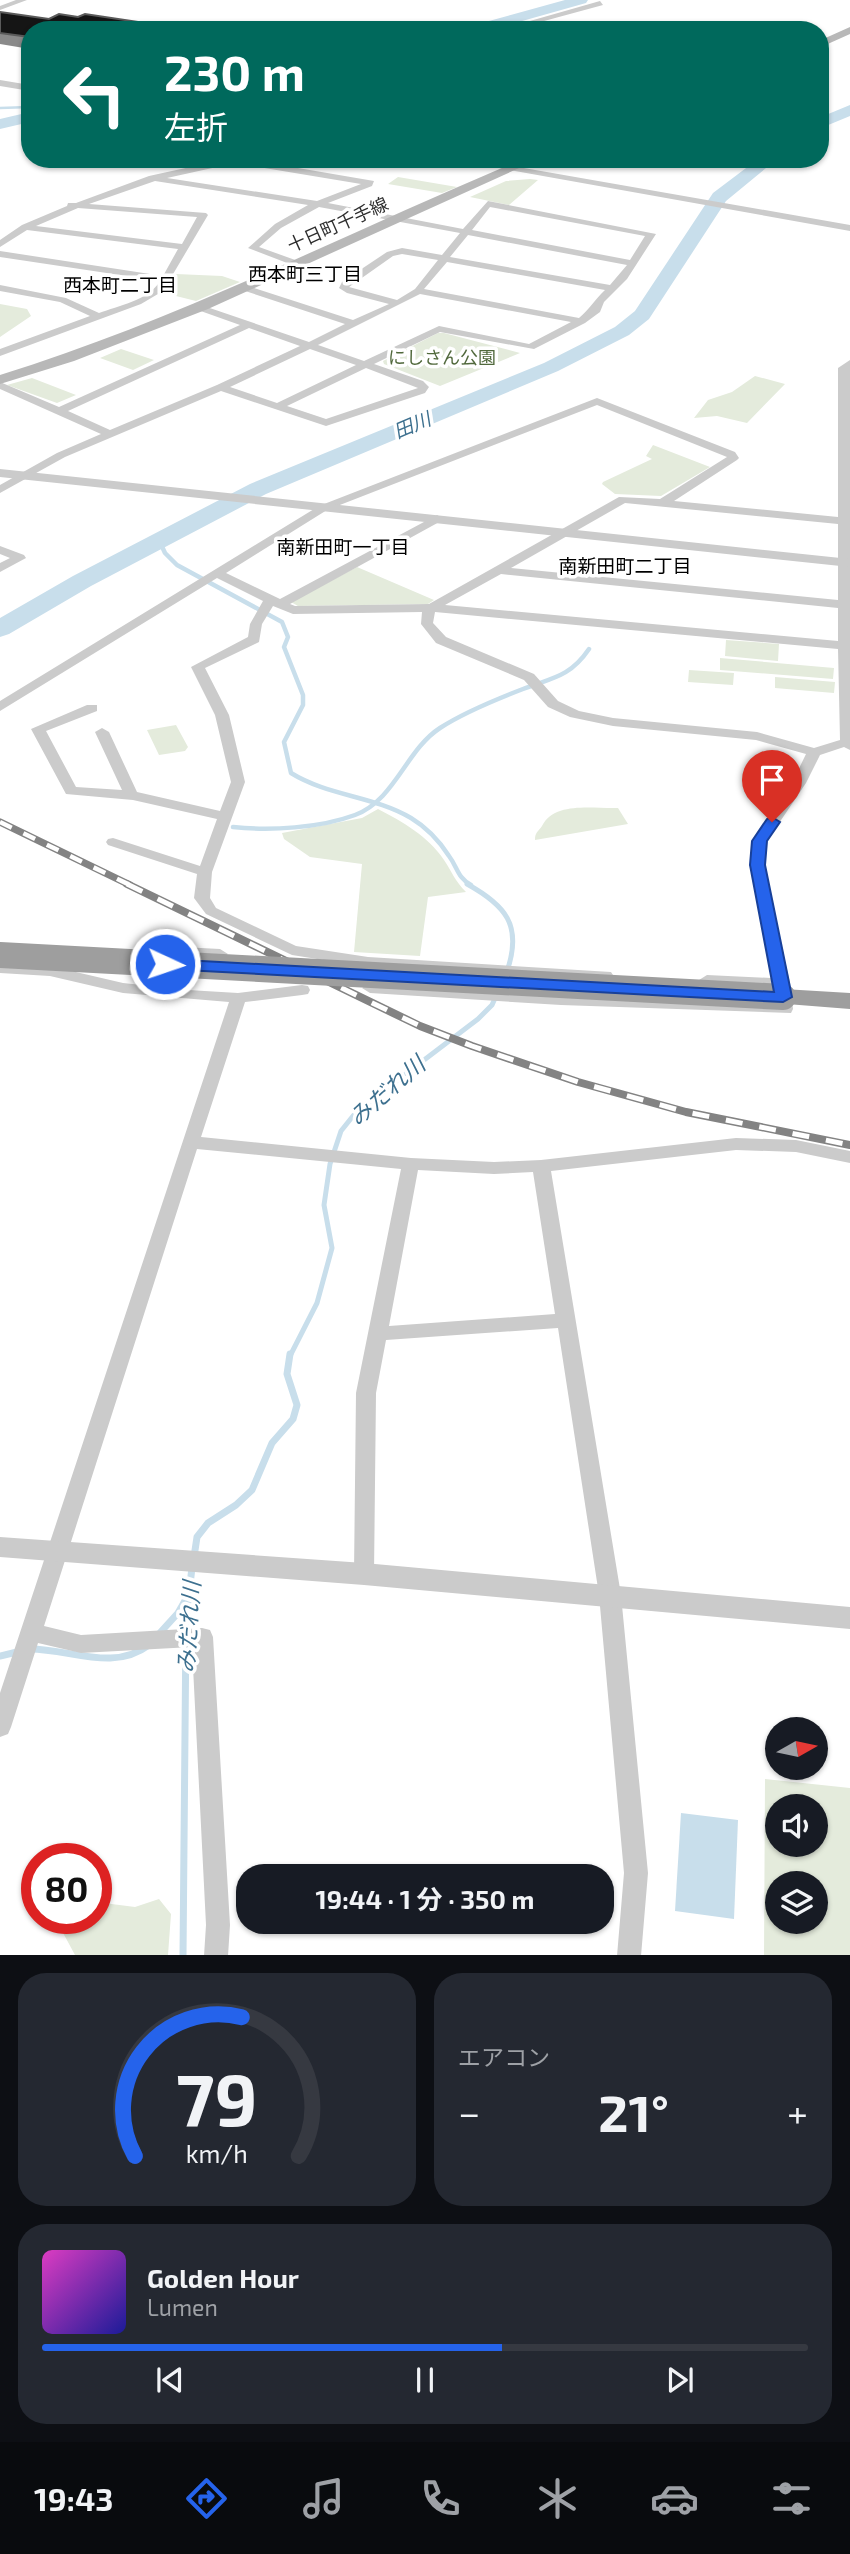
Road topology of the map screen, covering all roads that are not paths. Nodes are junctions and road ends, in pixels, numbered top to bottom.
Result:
1 (23, 0) edge
2 (592, 1) edge
3 (0, 8) edge
4 (535, 21) edge
5 (850, 30) edge
6 (829, 40) edge
7 (0, 83) edge
8 (21, 86) edge
9 (206, 168) edge
10 (284, 168) edge
11 (503, 168) edge
12 (509, 169) junction
13 (152, 178) junction
14 (317, 204) junction
15 (71, 205) junction
16 (394, 219) junction
17 (25, 227) junction
18 (850, 228) edge
19 (463, 232) junction
20 (0, 244) edge
21 (184, 247) junction
22 (0, 254) edge
23 (444, 258) junction
24 (295, 263) junction
25 (633, 263) junction
26 (165, 279) junction
27 (242, 287) junction
28 (0, 288) edge
29 (611, 289) junction
30 (418, 291) junction
31 (398, 303) junction
32 (198, 307) junction
33 (99, 317) junction
34 (581, 321) junction
35 (250, 324) junction
36 (354, 324) junction
37 (310, 345) junction
38 (0, 354) edge
39 (850, 363) edge
40 (365, 364) junction
41 (0, 382) edge
42 (221, 387) junction
43 (276, 407) junction
44 (60, 411) junction
45 (110, 434) junction
46 (0, 474) edge
47 (26, 476) junction
48 (0, 490) edge
49 (278, 503) joint
50 (662, 503) junction
51 (323, 508) junction
52 (437, 519) junction
53 (847, 522) edge
54 (563, 533) junction
55 (0, 550) edge
56 (847, 563) edge
57 (0, 568) edge
58 (498, 570) junction
59 (218, 574) junction
60 (847, 604) edge
61 (269, 607) junction
62 (432, 608) junction
63 (847, 645) edge
64 (0, 707) edge
65 (92, 708) dead end
66 (102, 732) dead end
67 (848, 744) edge
68 (814, 752) junction
69 (132, 796) junction
70 (223, 816) junction
71 (113, 842) dead end
72 (205, 872) junction
73 (0, 943) edge
74 (186, 952) junction
75 (220, 954) dead end
76 (0, 955) edge
77 (449, 965) junction
78 (0, 968) edge
79 (353, 987) dead end
80 (302, 990) dead end
81 (783, 990) junction
82 (173, 993) junction
83 (449, 993) junction
84 (238, 998) junction
85 (850, 1001) edge
86 (191, 1142) junction
87 (850, 1157) edge
88 (411, 1164) junction
89 (541, 1166) junction
90 (566, 1320) junction
91 (377, 1334) junction
92 (0, 1547) edge
93 (55, 1552) junction
94 (364, 1574) junction
95 (610, 1595) junction
96 (850, 1618) edge
97 (31, 1632) junction
98 (0, 1727) edge
99 (216, 1955) edge
100 (629, 1955) edge

1 - 3 street
2 - 4 street
5 - 6 main road
7 - 8 street
9 - 13 street
10 - 14 street
11 - 12 street
12 - 16 main road, 十日町千手線
12 - 18 street
13 - 14 street
13 - 15 street
14 - 16 street
14 - 24 street
15 - 17 street
15 - 21 street
16 - 19 street
16 - 24 main road, 十日町千手線
17 - 20 street
17 - 21 street
19 - 23 street
19 - 25 street
19 - 25 street
21 - 26 street
22 - 26 street
23 - 29 street
23 - 30 street
23 - 31 street
24 - 27 main road, 十日町千手線
25 - 29 street
26 - 33 street
27 - 32 main road, 十日町千手線
27 - 36 street
28 - 33 street
29 - 34 street
30 - 31 street
30 - 34 street
31 - 36 street
32 - 35 street
32 - 41 main road, 十日町千手線
33 - 38 street
34 - 40 street
35 - 37 street
35 - 44 street
36 - 37 street
37 - 40 street
37 - 42 street
39 - 53 street
40 - 43 street
40 - 43 street
41 - 44 street
42 - 43 street
42 - 45 street
44 - 45 street
45 - 47 street
46 - 47 street
47 - 48 street
47 - 49 street
49 - 51 street
50 - 51 street
50 - 53 street
50 - 54 street
51 - 52 street
51 - 59 street
52 - 54 street
52 - 61 street
53 - 56 street
54 - 56 street
54 - 58 street
55 - 57 street
56 - 60 street
58 - 60 street
58 - 62 street
59 - 61 street
59 - 64 street
60 - 63 street
61 - 62 street
61 - 70 street
62 - 63 street
62 - 68 street
63 - 67 street
65 - 69 street
66 - 69 street
67 - 68 street
68 - 81 street
69 - 70 street
70 - 72 street
71 - 72 street
72 - 77 street
73 - 74 street
74 - 75 street
74 - 82 street
76 - 81 highway, bridge
77 - 81 street
77 - 83 street
78 - 82 street
79 - 83 street
80 - 84 street
81 - 83 street
81 - 85 highway
82 - 84 street
84 - 86 street
86 - 88 street
86 - 93 street
87 - 89 street
88 - 89 street
88 - 91 street
89 - 90 street
90 - 91 street
90 - 95 street
91 - 94 street
92 - 93 street
93 - 94 street
93 - 97 street
94 - 95 street
95 - 96 street
95 - 100 street
97 - 98 street
97 - 99 street

